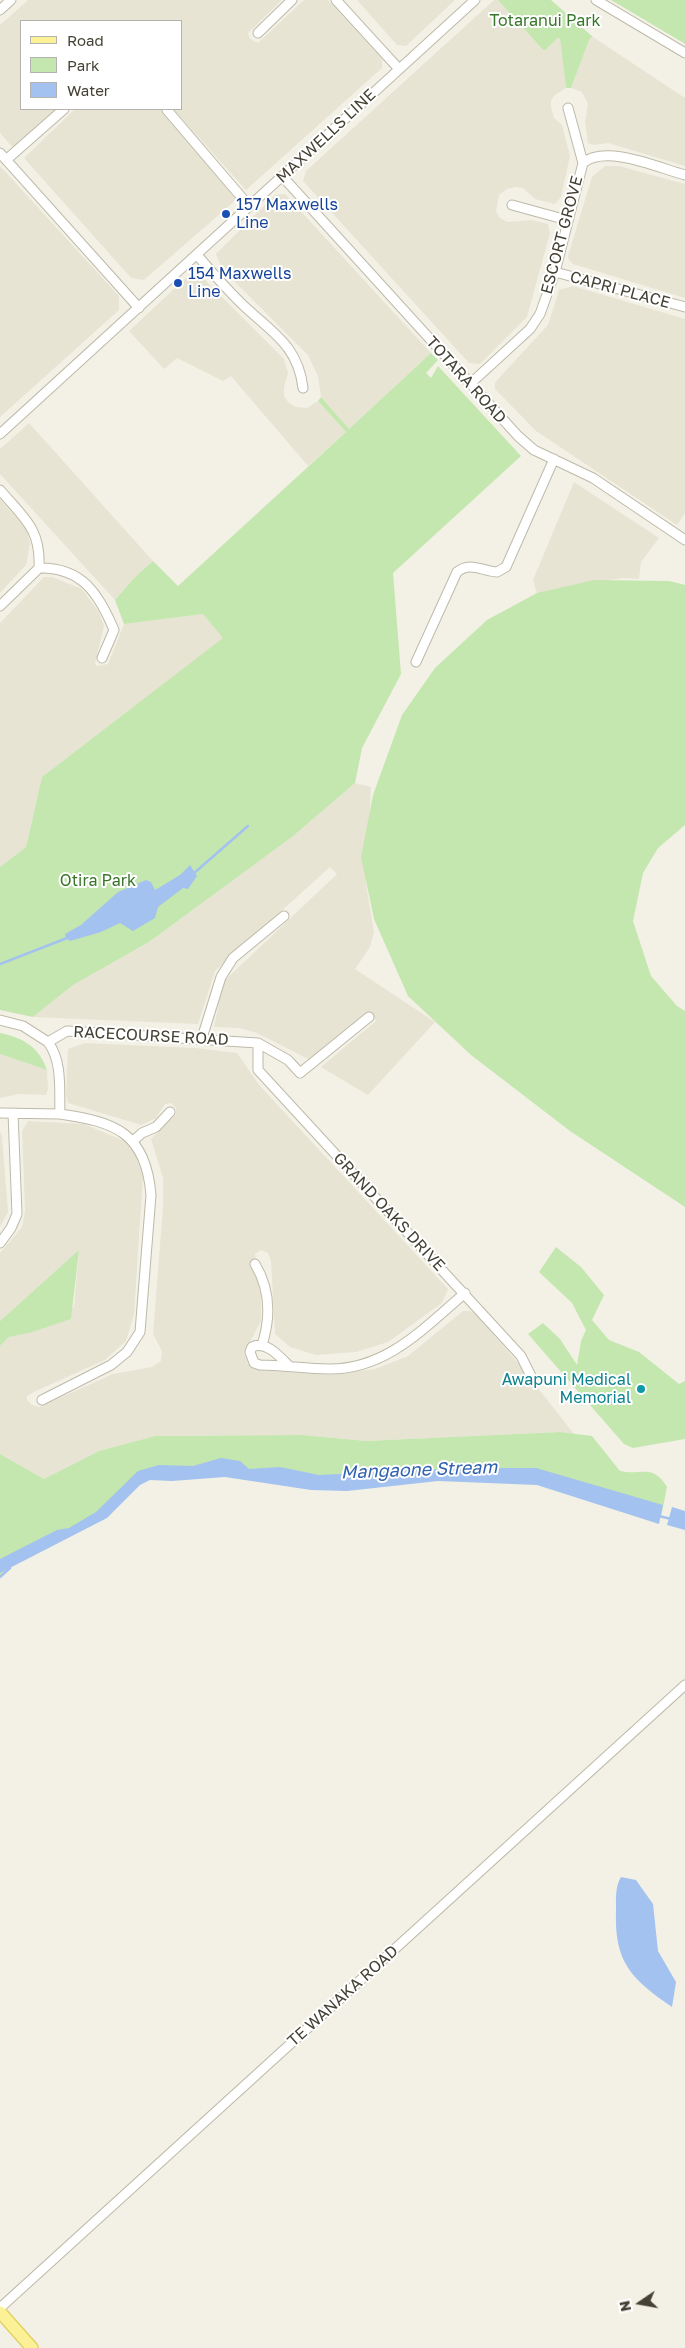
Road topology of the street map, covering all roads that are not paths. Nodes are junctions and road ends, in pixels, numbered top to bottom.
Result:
1 (11, 0) edge
2 (292, 0) edge
3 (336, 0) edge
4 (475, 0) edge
5 (596, 0) edge
6 (0, 10) edge
7 (258, 33) dead end
8 (685, 53) edge
9 (399, 69) junction
10 (568, 108) dead end
11 (63, 110) edge
12 (167, 110) dead end
13 (3, 157) edge
14 (583, 164) junction
15 (685, 175) edge
16 (282, 176) junction
17 (512, 204) dead end
18 (249, 206) junction
19 (567, 220) junction
20 (197, 256) junction
21 (555, 272) junction
22 (685, 307) edge
23 (139, 308) junction
24 (470, 384) junction
25 (303, 388) dead end
26 (0, 434) edge
27 (554, 459) junction
28 (0, 490) edge
29 (685, 540) edge
30 (39, 568) junction
31 (0, 606) edge
32 (102, 658) dead end
33 (416, 662) dead end
34 (284, 916) dead end
35 (369, 1017) dead end
36 (0, 1020) edge
37 (202, 1038) junction
38 (48, 1042) junction
39 (258, 1042) junction
40 (170, 1112) dead end
41 (0, 1113) edge
42 (13, 1113) junction
43 (60, 1114) junction
44 (133, 1141) junction
45 (0, 1243) edge
46 (255, 1264) dead end
47 (465, 1294) junction
48 (262, 1345) junction
49 (288, 1366) junction
50 (532, 1378) dead end
51 (42, 1400) dead end
52 (685, 1685) edge
53 (0, 2308) edge
54 (0, 2312) edge
55 (32, 2348) edge

1 - 6 street
2 - 7 street
3 - 9 street
4 - 9 street, MAXWELLS LINE
5 - 8 street
9 - 16 street, MAXWELLS LINE
10 - 14 street
11 - 13 street
12 - 18 street
13 - 23 street
14 - 15 street, ESCORT GROVE
14 - 19 street, ESCORT GROVE
16 - 18 street, MAXWELLS LINE
16 - 24 street, TOTARA ROAD
17 - 19 street
18 - 20 street, MAXWELLS LINE
19 - 21 street, ESCORT GROVE
20 - 23 street, MAXWELLS LINE
20 - 25 street
21 - 22 street, CAPRI PLACE
21 - 24 street, ESCORT GROVE
23 - 26 street, MAXWELLS LINE
24 - 27 street, TOTARA ROAD
27 - 29 street, TOTARA ROAD
27 - 33 street
28 - 30 street
30 - 31 street
30 - 32 street
34 - 37 street
35 - 39 street, RACECOURSE ROAD
36 - 38 street
37 - 38 street, RACECOURSE ROAD
37 - 39 street, RACECOURSE ROAD
38 - 43 street
39 - 47 street, GRAND OAKS DRIVE
40 - 44 street
41 - 42 street
42 - 43 street
42 - 45 street
43 - 44 street
44 - 51 street
46 - 48 street
47 - 49 street
47 - 50 street, GRAND OAKS DRIVE
48 - 49 street
48 - 49 street
52 - 53 street, TE WANAKA ROAD
54 - 55 main road

